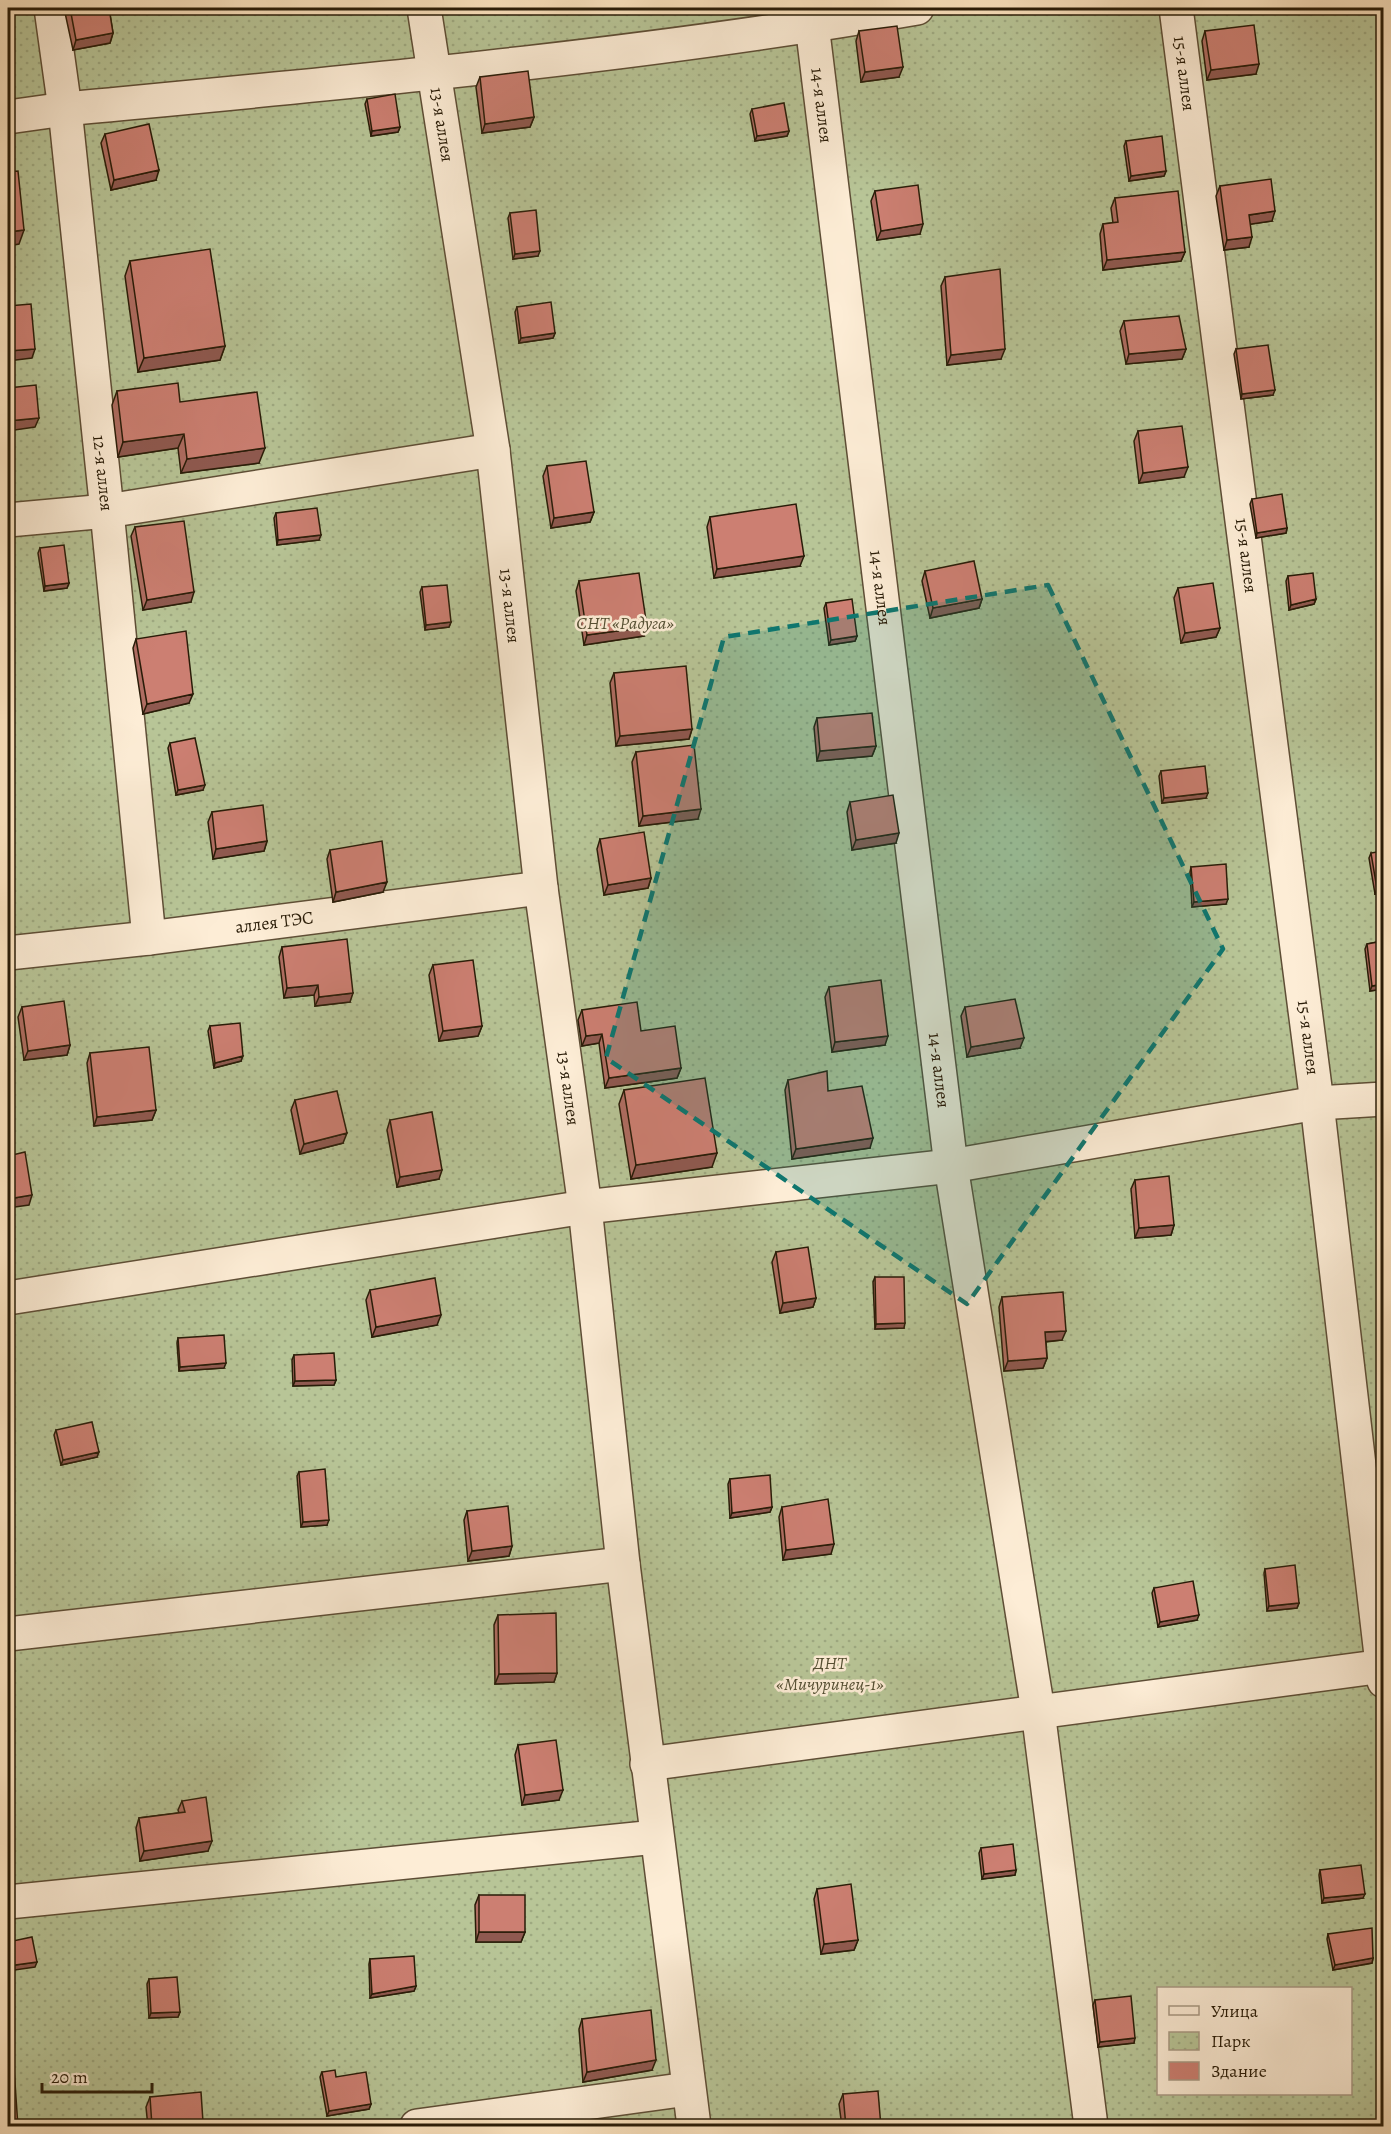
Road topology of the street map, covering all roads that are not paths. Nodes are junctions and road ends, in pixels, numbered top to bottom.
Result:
1 (51, 8) edge
2 (424, 8) edge
3 (917, 8) edge
4 (1176, 8) edge
5 (811, 17) edge
6 (434, 74) junction
7 (65, 109) junction
8 (8, 117) edge
9 (493, 450) junction
10 (107, 511) junction
11 (8, 520) edge
12 (541, 888) junction
13 (148, 938) junction
14 (8, 953) edge
15 (1383, 1099) edge
16 (1317, 1103) junction
17 (951, 1166) junction
18 (585, 1207) junction
19 (8, 1298) edge
20 (623, 1564) junction
21 (8, 1634) edge
22 (1383, 1671) edge
23 (1038, 1711) junction
24 (647, 1764) junction
25 (656, 1837) junction
26 (8, 1902) edge
27 (688, 2089) junction
28 (417, 2127) edge
29 (694, 2127) edge
30 (1090, 2127) edge

1 - 7 street, 12-я аллея
2 - 6 street, 13-я аллея
3 - 5 street
4 - 16 street, 15-я аллея
5 - 6 street
5 - 17 street, 14-я аллея
6 - 7 street
6 - 9 street, 13-я аллея
7 - 8 street
7 - 10 street, 12-я аллея
9 - 10 street
9 - 12 street, 13-я аллея
10 - 11 street
10 - 13 street, 12-я аллея
12 - 13 street, аллея ТЭС
12 - 18 street, 13-я аллея
13 - 14 street, аллея ТЭС
15 - 16 street
16 - 17 street
16 - 22 street, 15-я аллея
17 - 18 street
17 - 23 street, 14-я аллея
18 - 19 street
18 - 20 street, 13-я аллея
20 - 21 street
20 - 24 street, 13-я аллея
22 - 23 street
23 - 24 street
23 - 30 street, 14-я аллея
24 - 25 street, 13-я аллея
25 - 26 street
25 - 27 street, 13-я аллея
27 - 28 street
27 - 29 street, 13-я аллея

